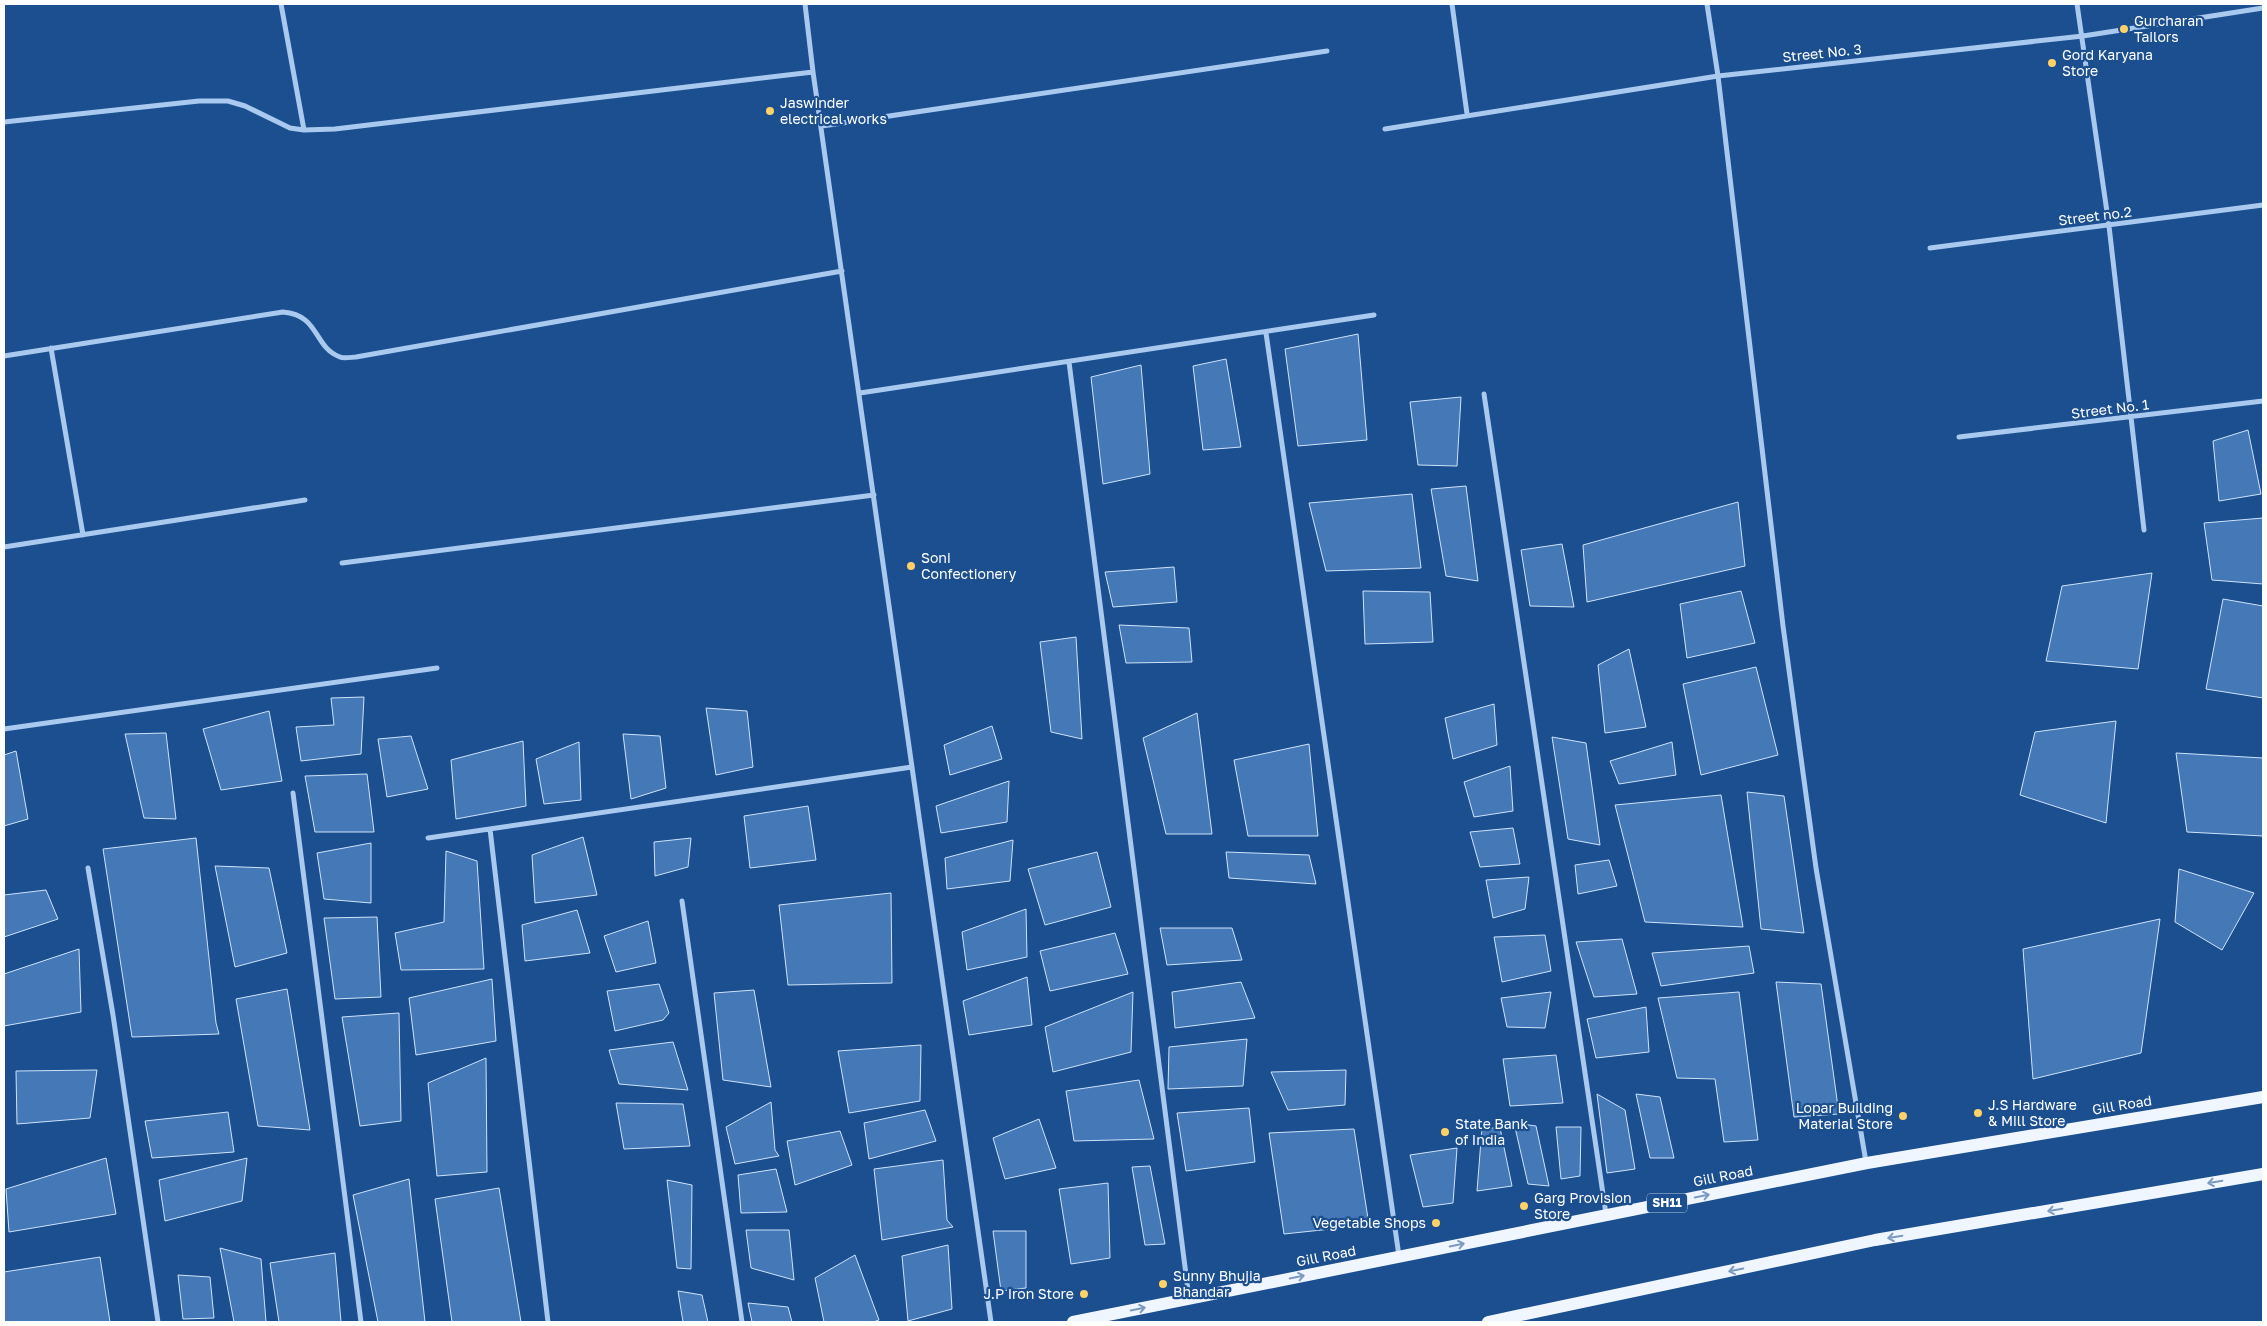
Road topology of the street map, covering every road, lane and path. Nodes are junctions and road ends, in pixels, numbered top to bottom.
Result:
1 (281, 4) edge
2 (805, 4) edge
3 (1452, 4) edge
4 (1707, 4) edge
5 (2077, 4) edge
6 (2263, 8) edge
7 (2083, 36) junction
8 (1327, 51) dead end
9 (813, 72) junction
10 (1718, 76) junction
11 (1467, 114) junction
12 (4, 122) edge
13 (822, 126) junction
14 (1385, 129) dead end
15 (304, 130) junction
16 (2263, 205) edge
17 (2109, 226) junction
18 (1930, 248) dead end
19 (842, 272) junction
20 (1374, 314) dead end
21 (1266, 333) junction
22 (51, 348) junction
23 (4, 356) edge
24 (1069, 362) junction
25 (860, 393) junction
26 (1484, 394) dead end
27 (2263, 401) edge
28 (2130, 418) junction
29 (1959, 437) dead end
30 (874, 495) junction
31 (304, 500) dead end
32 (2144, 530) dead end
33 (83, 535) junction
34 (4, 547) edge
35 (342, 563) dead end
36 (436, 668) dead end
37 (4, 729) edge
38 (912, 767) junction
39 (293, 793) dead end
40 (490, 829) junction
41 (428, 838) dead end
42 (88, 868) dead end
43 (682, 901) dead end
44 (2263, 1097) edge
45 (1866, 1162) junction
46 (2263, 1174) edge
47 (1606, 1215) junction
48 (1399, 1256) junction
49 (1189, 1299) junction
50 (158, 1322) edge
51 (361, 1322) edge
52 (548, 1322) edge
53 (742, 1322) edge
54 (991, 1322) edge
55 (1073, 1322) edge
56 (1488, 1322) edge

1 - 15 street
2 - 9 street
3 - 11 street
4 - 10 street
5 - 7 street
6 - 7 street, Street No. 3
7 - 10 street, Street No. 3
7 - 17 street
8 - 13 street
9 - 13 street
9 - 15 street
10 - 11 street, Street No. 3
10 - 45 street
11 - 14 street, Street No. 3
12 - 15 street
13 - 19 street
16 - 17 street, Street no.2
17 - 18 street, Street no.2
17 - 28 street
19 - 22 street
19 - 25 street
20 - 21 street
21 - 24 street
21 - 48 street
22 - 23 street
22 - 33 street
24 - 25 street
24 - 49 street
25 - 30 street
26 - 47 street
27 - 28 street, Street No. 1
28 - 29 street, Street No. 1
28 - 32 street
30 - 35 street
30 - 38 street
31 - 33 street
33 - 34 street
36 - 37 street
38 - 40 street
38 - 54 street
39 - 51 street
40 - 41 street
40 - 52 street
42 - 50 street
43 - 53 street
44 - 45 main road, Gill Road / SH11
47 -> 45 main road, Gill Road / SH11
46 -> 56 main road
48 -> 47 main road, Gill Road / SH11
49 -> 48 main road, Gill Road / SH11
55 -> 49 main road, Gill Road / SH11

